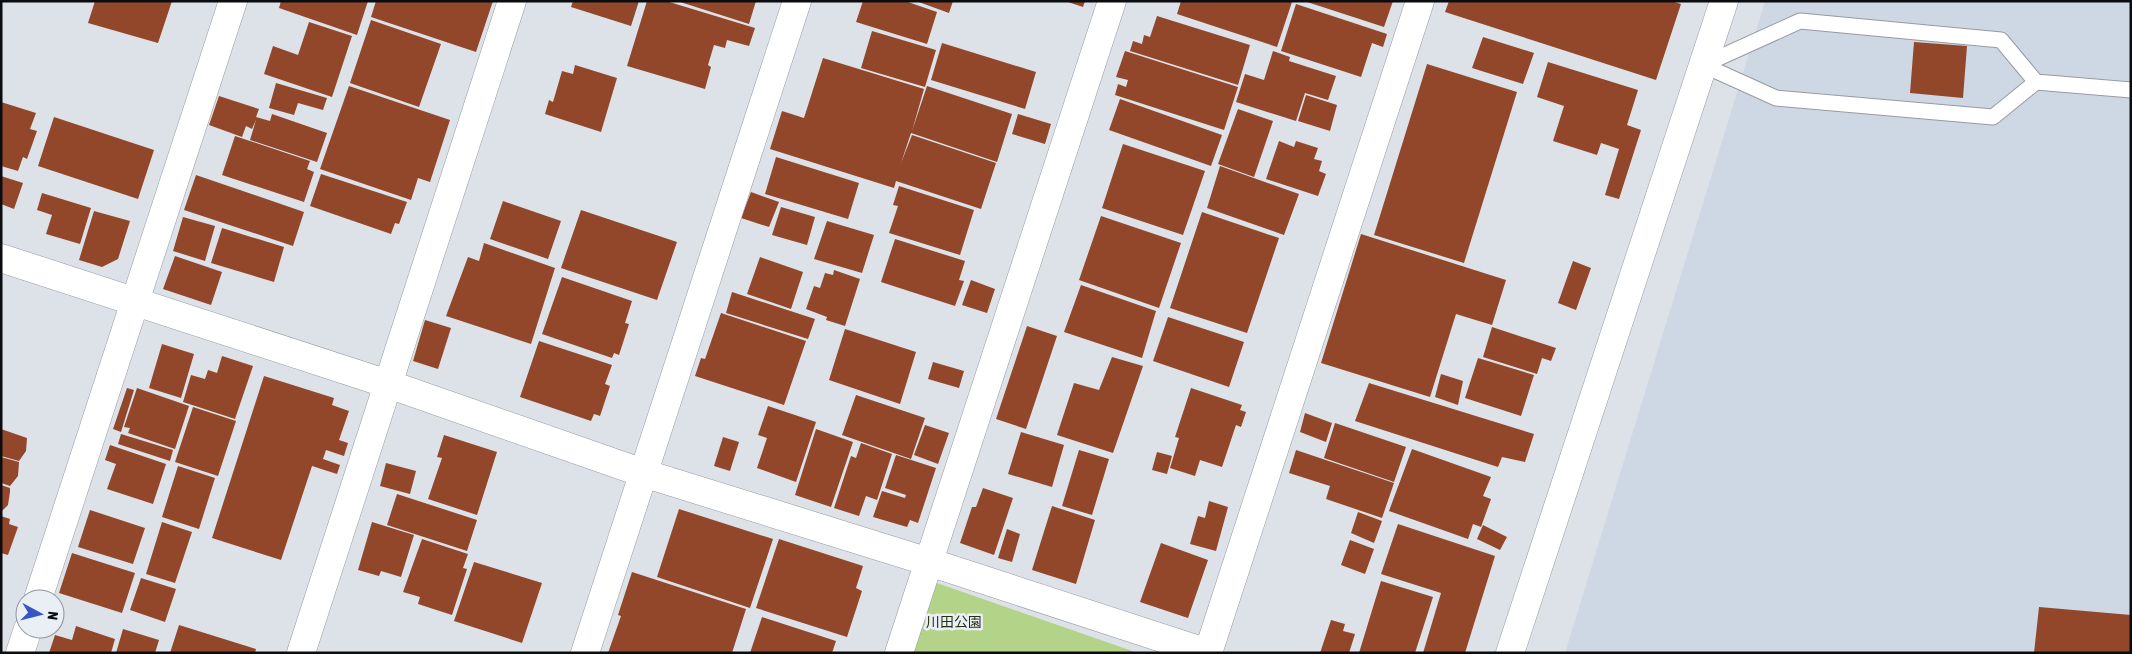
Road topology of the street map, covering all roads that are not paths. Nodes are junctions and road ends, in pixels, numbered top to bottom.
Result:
1 (233, 1) edge
2 (512, 1) edge
3 (797, 1) edge
4 (1112, 1) edge
5 (1420, 1) edge
6 (1724, 1) edge
7 (1703, 65) junction
8 (2036, 82) junction
9 (2131, 90) edge
10 (1, 258) edge
11 (135, 301) junction
12 (388, 384) junction
13 (643, 473) junction
14 (929, 562) junction
15 (41, 589) edge
16 (25, 639) edge
17 (20, 653) edge
18 (301, 653) edge
19 (585, 653) edge
20 (899, 653) edge
21 (1208, 653) edge
22 (1510, 653) edge

1 - 11 street
2 - 12 street
3 - 13 street
4 - 14 street
5 - 21 street
6 - 7 street
7 - 8 lane
7 - 8 lane
7 - 22 street
8 - 9 lane
10 - 11 street
11 - 12 street
11 - 15 street
12 - 13 street
12 - 18 street
13 - 14 street
13 - 19 street
14 - 20 street
14 - 21 street
16 - 17 street

